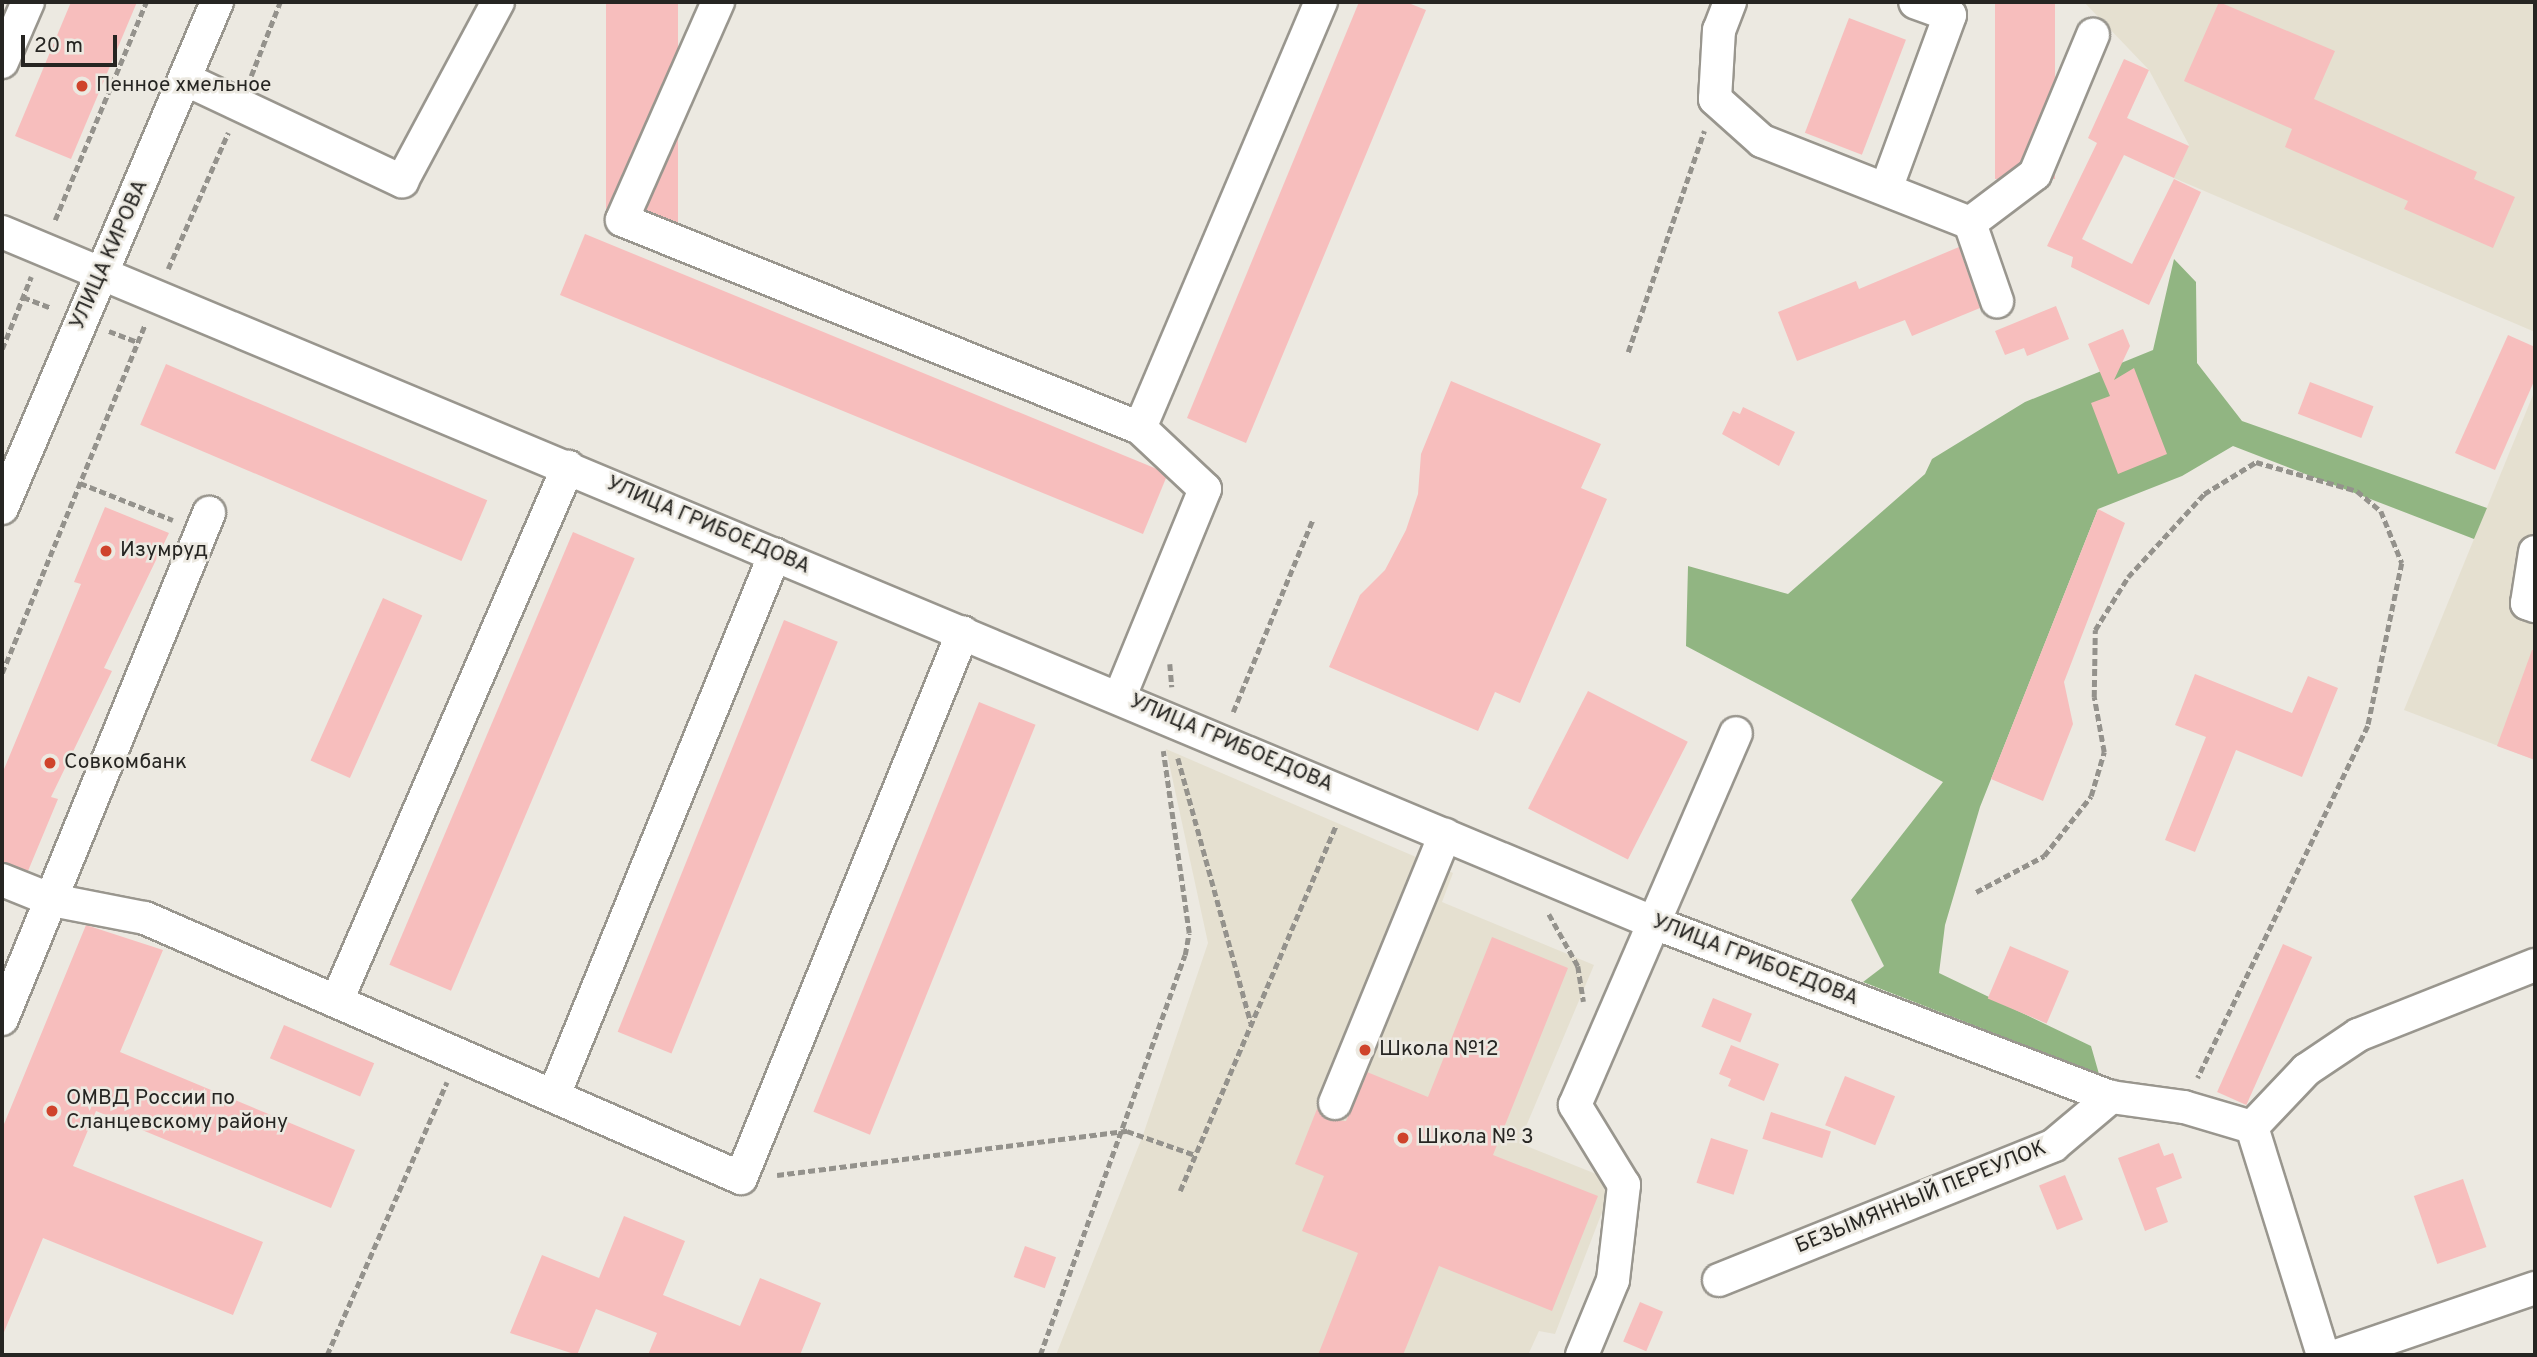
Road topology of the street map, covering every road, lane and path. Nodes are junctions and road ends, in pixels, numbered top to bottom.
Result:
1 (28, 2) edge
2 (146, 2) edge
3 (217, 2) edge
4 (280, 2) edge
5 (498, 2) edge
6 (718, 2) edge
7 (1321, 2) edge
8 (1730, 2) edge
9 (1915, 2) edge
10 (2093, 35) dead end
11 (2, 62) edge
12 (187, 80) junction
13 (1715, 99) junction
14 (239, 108) junction
15 (1886, 189) junction
16 (1970, 223) junction
17 (2, 232) edge
18 (43, 248) junction
19 (101, 272) junction
20 (157, 296) junction
21 (23, 297) junction
22 (1997, 300) dead end
23 (40, 303) dead end
24 (127, 338) dead end
25 (138, 342) junction
26 (2, 349) edge
27 (1628, 352) dead end
28 (1140, 428) junction
29 (568, 467) junction
30 (80, 483) junction
31 (2, 508) edge
32 (1313, 519) dead end
33 (205, 522) joint
34 (2535, 552) edge
35 (775, 554) junction
36 (2535, 606) edge
37 (963, 632) junction
38 (2, 673) edge
39 (1120, 696) junction
40 (1230, 720) dead end
41 (1169, 729) junction
42 (1736, 733) dead end
43 (1340, 814) dead end
44 (1445, 835) junction
45 (2, 880) edge
46 (1976, 892) dead end
47 (52, 900) junction
48 (1651, 922) junction
49 (2535, 965) edge
50 (338, 998) junction
51 (2, 1019) edge
52 (1251, 1024) junction
53 (460, 1052) junction
54 (554, 1094) junction
55 (2111, 1097) junction
56 (1335, 1103) dead end
57 (2184, 1107) junction
58 (2252, 1127) junction
59 (1127, 1131) junction
60 (1195, 1155) junction
61 (741, 1178) junction
62 (1180, 1191) dead end
63 (1720, 1280) dead end
64 (2535, 1287) edge
65 (327, 1355) edge
66 (1040, 1355) edge
67 (1582, 1355) edge
68 (2323, 1355) edge
69 (2339, 1355) edge

1 - 11 street
2 - 18 path
3 - 12 street, УЛИЦА КИРОВА
4 - 14 path
5 - 14 street
6 - 28 street
7 - 28 street
8 - 13 street
9 - 15 street
10 - 16 street
12 - 14 street
12 - 19 street, УЛИЦА КИРОВА
13 - 15 street
13 - 27 path
14 - 20 path
15 - 16 street
16 - 22 street
17 - 18 street, УЛИЦА ГРИБОЕДОВА
18 - 19 street, УЛИЦА ГРИБОЕДОВА
18 - 21 path
19 - 20 street, УЛИЦА ГРИБОЕДОВА
19 - 31 street, УЛИЦА КИРОВА
20 - 25 path
20 - 29 street, УЛИЦА ГРИБОЕДОВА
21 - 23 path
21 - 26 path
24 - 25 path
25 - 30 path
28 - 39 street
29 - 35 street, УЛИЦА ГРИБОЕДОВА
29 - 50 street
30 - 33 path
30 - 38 path
32 - 40 path
33 - 47 street
34 - 36 street
35 - 37 street, УЛИЦА ГРИБОЕДОВА
35 - 54 street
37 - 39 street, УЛИЦА ГРИБОЕДОВА
37 - 61 street
39 - 41 street, УЛИЦА ГРИБОЕДОВА
41 - 44 street, УЛИЦА ГРИБОЕДОВА
41 - 52 path
41 - 59 path
42 - 48 street
43 - 52 path
44 - 48 street, УЛИЦА ГРИБОЕДОВА
44 - 56 street
45 - 47 street
46 - 57 path
47 - 50 street
47 - 51 street
48 - 55 street, УЛИЦА ГРИБОЕДОВА
48 - 67 street
49 - 58 street
50 - 53 street
52 - 60 path
53 - 54 street
53 - 65 path
54 - 61 street
55 - 57 street, УЛИЦА ГРИБОЕДОВА
55 - 63 street, БЕЗЫМЯННЫЙ ПЕРЕУЛОК
57 - 58 street, УЛИЦА ГРИБОЕДОВА
58 - 68 street
59 - 60 path
59 - 61 path
59 - 66 path
60 - 62 path
64 - 69 street

